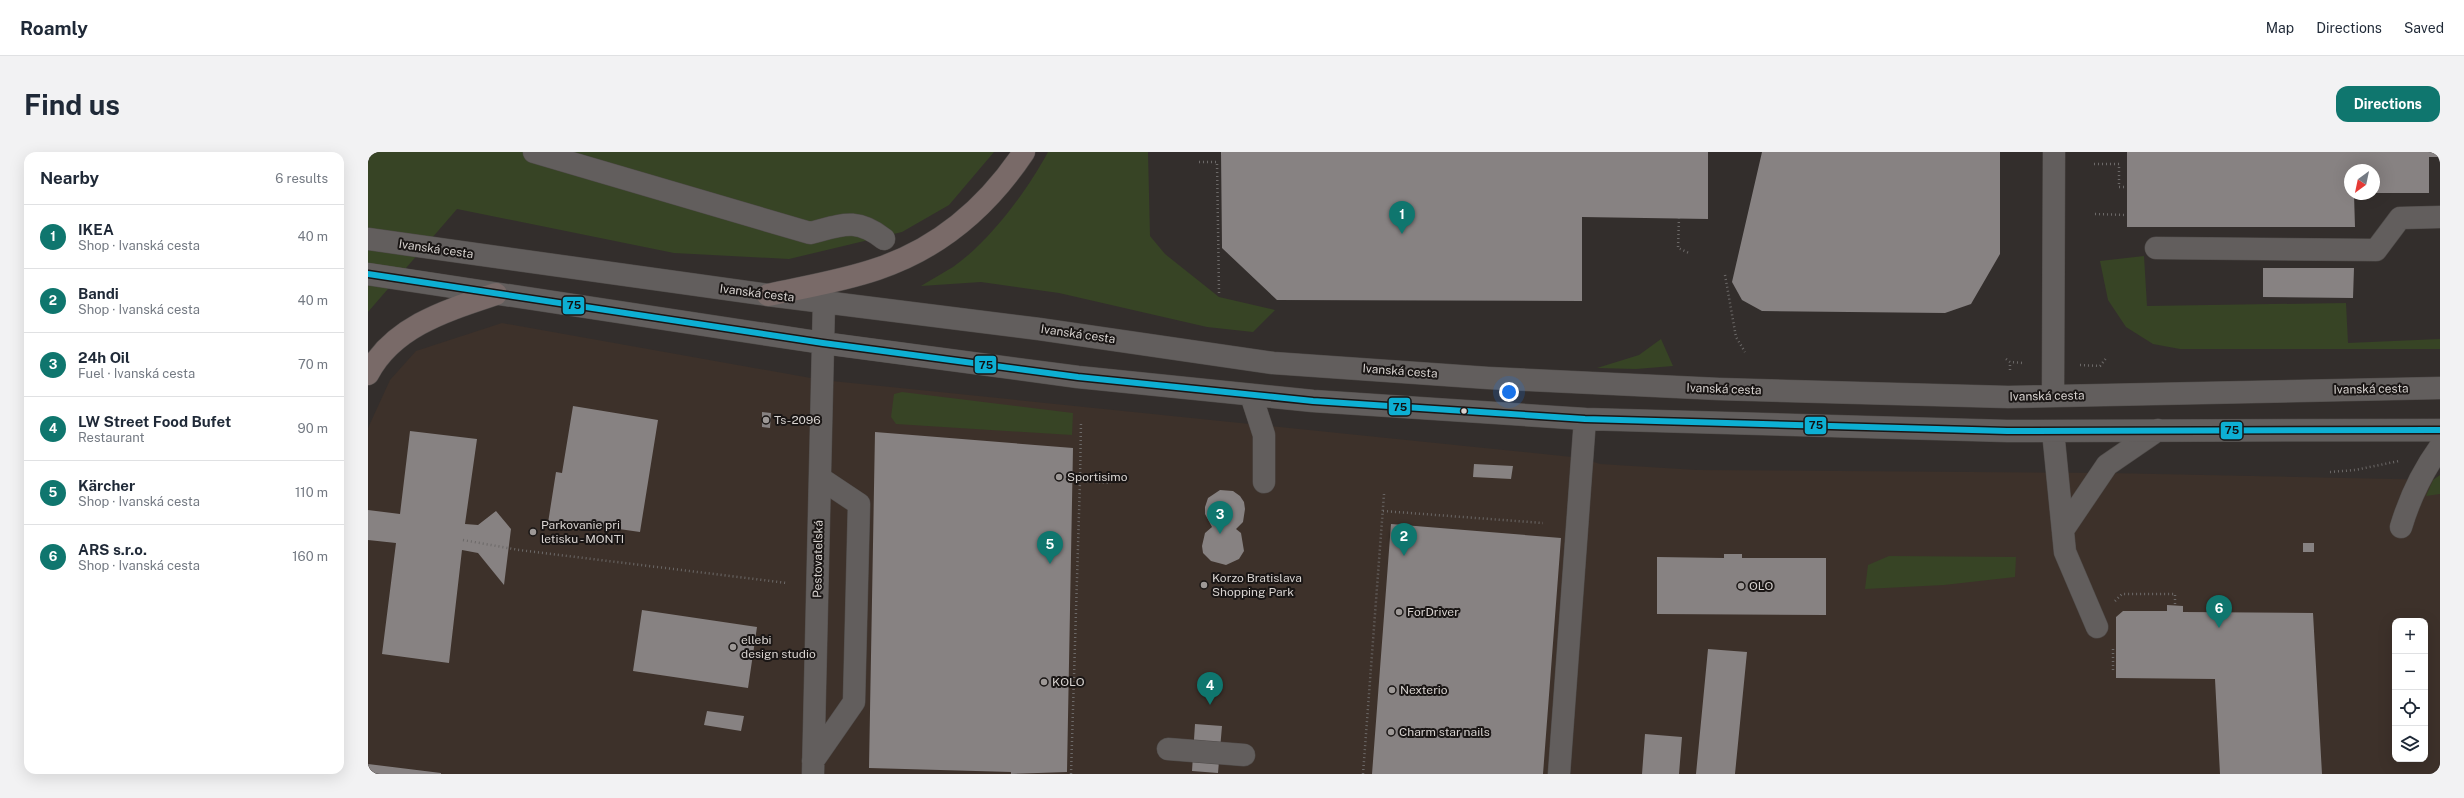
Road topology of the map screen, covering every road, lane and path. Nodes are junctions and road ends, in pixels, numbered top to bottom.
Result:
1 (534, 152) edge
2 (1024, 152) edge
3 (2054, 152) edge
4 (1199, 162) dead end
5 (2094, 164) dead end
6 (2127, 187) dead end
7 (2095, 214) dead end
8 (2127, 215) dead end
9 (2440, 217) edge
10 (1679, 218) dead end
11 (884, 239) dead end
12 (376, 241) edge
13 (2156, 248) dead end
14 (1689, 254) dead end
15 (368, 274) edge
16 (1725, 275) dead end
17 (1219, 292) dead end
18 (496, 294) junction
19 (768, 295) junction
20 (824, 301) junction
21 (823, 344) junction
22 (1745, 352) dead end
23 (2107, 357) dead end
24 (2006, 359) dead end
25 (2023, 363) dead end
26 (2073, 365) dead end
27 (370, 371) edge
28 (2440, 388) edge
29 (1251, 395) junction
30 (2053, 396) junction
31 (1585, 419) junction
32 (1081, 421) dead end
33 (2158, 430) junction
34 (2440, 430) edge
35 (2053, 431) junction
36 (2437, 450) edge
37 (2330, 472) dead end
38 (820, 478) junction
39 (1080, 481) junction
40 (1264, 482) dead end
41 (1111, 483) dead end
42 (1384, 494) dead end
43 (1383, 511) junction
44 (1542, 523) dead end
45 (2401, 527) dead end
46 (2063, 530) junction
47 (463, 540) dead end
48 (787, 584) dead end
49 (2175, 606) dead end
50 (2114, 609) dead end
51 (2097, 627) dead end
52 (2114, 642) dead end
53 (2113, 670) dead end
54 (1168, 749) dead end
55 (1244, 755) dead end
56 (813, 768) edge
57 (1071, 774) edge
58 (1363, 774) edge
59 (1559, 774) edge

1 - 11 street
2 - 19 highway
3 - 30 street
4 - 17 path
5 - 6 path
7 - 8 path
9 - 13 street
10 - 14 path
12 - 19 street, Ivanská cesta
15 - 18 street
16 - 22 path
18 - 21 street
18 - 27 highway
19 - 20 street, Ivanská cesta
20 - 21 street, Pestovateľská
20 - 30 street, Ivanská cesta
21 - 29 street
21 - 38 street, Pestovateľská
23 - 26 path
24 - 25 path
28 - 30 street, Ivanská cesta
29 - 31 street
29 - 40 street
31 - 35 street
31 - 59 street
32 - 39 path
33 - 34 street
33 - 35 street
33 - 46 street
35 - 46 street
36 - 37 path
36 - 45 street
38 - 56 street, Pestovateľská
38 - 56 street
39 - 41 path
39 - 57 path
42 - 43 path
43 - 44 path
43 - 58 path
46 - 51 street
47 - 48 path
49 - 50 path
52 - 53 path
54 - 55 street

